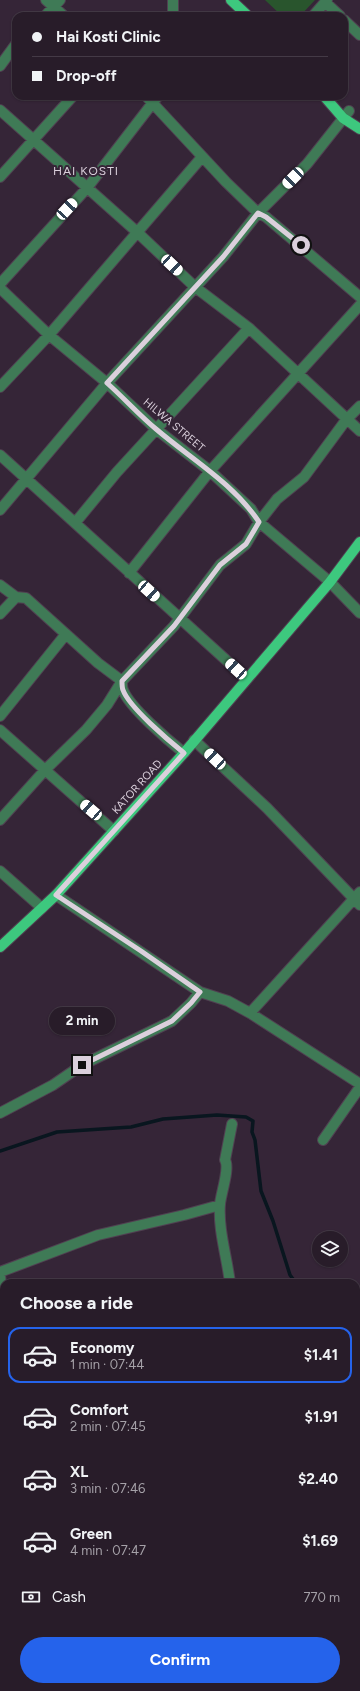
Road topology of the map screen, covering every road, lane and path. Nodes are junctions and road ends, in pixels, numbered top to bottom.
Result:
1 (173, 0) edge
2 (231, 0) edge
3 (326, 1) edge
4 (54, 2) edge
5 (48, 12) edge
6 (61, 12) edge
7 (173, 12) edge
8 (244, 12) edge
9 (316, 12) edge
10 (336, 12) edge
11 (348, 24) edge
12 (360, 35) edge
13 (12, 50) edge
14 (0, 66) edge
15 (69, 100) edge
16 (156, 100) edge
17 (329, 100) edge
18 (0, 110) edge
19 (346, 115) junction
20 (360, 129) edge
21 (34, 140) junction
22 (202, 157) junction
23 (0, 177) edge
24 (87, 188) junction
25 (258, 213) junction
26 (137, 232) junction
27 (0, 284) edge
28 (195, 287) junction
29 (0, 288) edge
30 (360, 297) edge
31 (360, 305) edge
32 (249, 328) junction
33 (49, 335) junction
34 (299, 374) junction
35 (107, 383) junction
36 (0, 387) edge
37 (360, 406) edge
38 (346, 420) junction
39 (156, 429) junction
40 (360, 431) edge
41 (0, 455) edge
42 (210, 471) junction
43 (26, 478) junction
44 (0, 510) edge
45 (259, 522) junction
46 (75, 523) junction
47 (360, 542) edge
48 (129, 573) junction
49 (330, 582) junction
50 (0, 585) edge
51 (16, 597) junction
52 (360, 613) edge
53 (0, 614) edge
54 (180, 618) junction
55 (66, 634) junction
56 (247, 679) junction
57 (122, 681) junction
58 (0, 716) edge
59 (0, 730) edge
60 (194, 740) junction
61 (184, 753) junction
62 (45, 770) junction
63 (0, 820) edge
64 (114, 831) junction
65 (0, 871) edge
66 (56, 895) junction
67 (358, 899) edge
68 (42, 908) junction
69 (0, 947) edge
70 (200, 992) junction
71 (250, 1013) junction
72 (360, 1084) edge
73 (360, 1087) edge
74 (0, 1113) edge
75 (232, 1124) dead end
76 (323, 1140) dead end
77 (220, 1204) junction
78 (0, 1274) edge
79 (229, 1279) edge

1 - 7 street
2 - 8 main road
3 - 9 street
3 - 10 street
4 - 5 street
4 - 6 street
11 - 12 street
13 - 14 street
15 - 21 street
16 - 22 street
16 - 24 street
17 - 19 main road
18 - 21 street
19 - 20 main road
19 - 25 street
21 - 23 street
21 - 24 street
22 - 25 street
22 - 26 street
24 - 26 street
24 - 27 street
25 - 28 street
25 - 30 street
26 - 28 street
26 - 33 street
28 - 32 street
28 - 35 street
29 - 33 street, HILWA STREET
31 - 34 street
32 - 34 street
32 - 39 street
33 - 35 street, HILWA STREET
33 - 36 street
34 - 38 street
34 - 42 street
35 - 39 street, HILWA STREET
35 - 43 street
37 - 38 street
38 - 40 street
38 - 45 street
39 - 42 street, HILWA STREET
39 - 46 street
41 - 43 street
42 - 45 street, HILWA STREET
42 - 48 street
43 - 44 street
43 - 46 street
45 - 49 street, HILWA STREET
45 - 54 street
46 - 48 street
47 - 49 main road, KATOR ROAD
48 - 54 street
49 - 52 street, HILWA STREET
49 - 56 main road, KATOR ROAD
50 - 51 street
51 - 53 street
51 - 55 street
54 - 56 street
54 - 57 street
55 - 57 street
55 - 58 street
56 - 60 main road, KATOR ROAD
57 - 61 street
57 - 62 street
59 - 62 street
60 - 61 main road, KATOR ROAD
60 - 67 street
61 - 64 main road, KATOR ROAD
62 - 63 street
62 - 64 street
64 - 66 main road, KATOR ROAD
65 - 68 street
66 - 68 main road, KATOR ROAD
66 - 70 street
67 - 71 street
68 - 69 main road, KATOR ROAD
70 - 71 street
70 - 74 street
71 - 72 street
73 - 76 street
75 - 77 street
77 - 78 street
77 - 79 street

